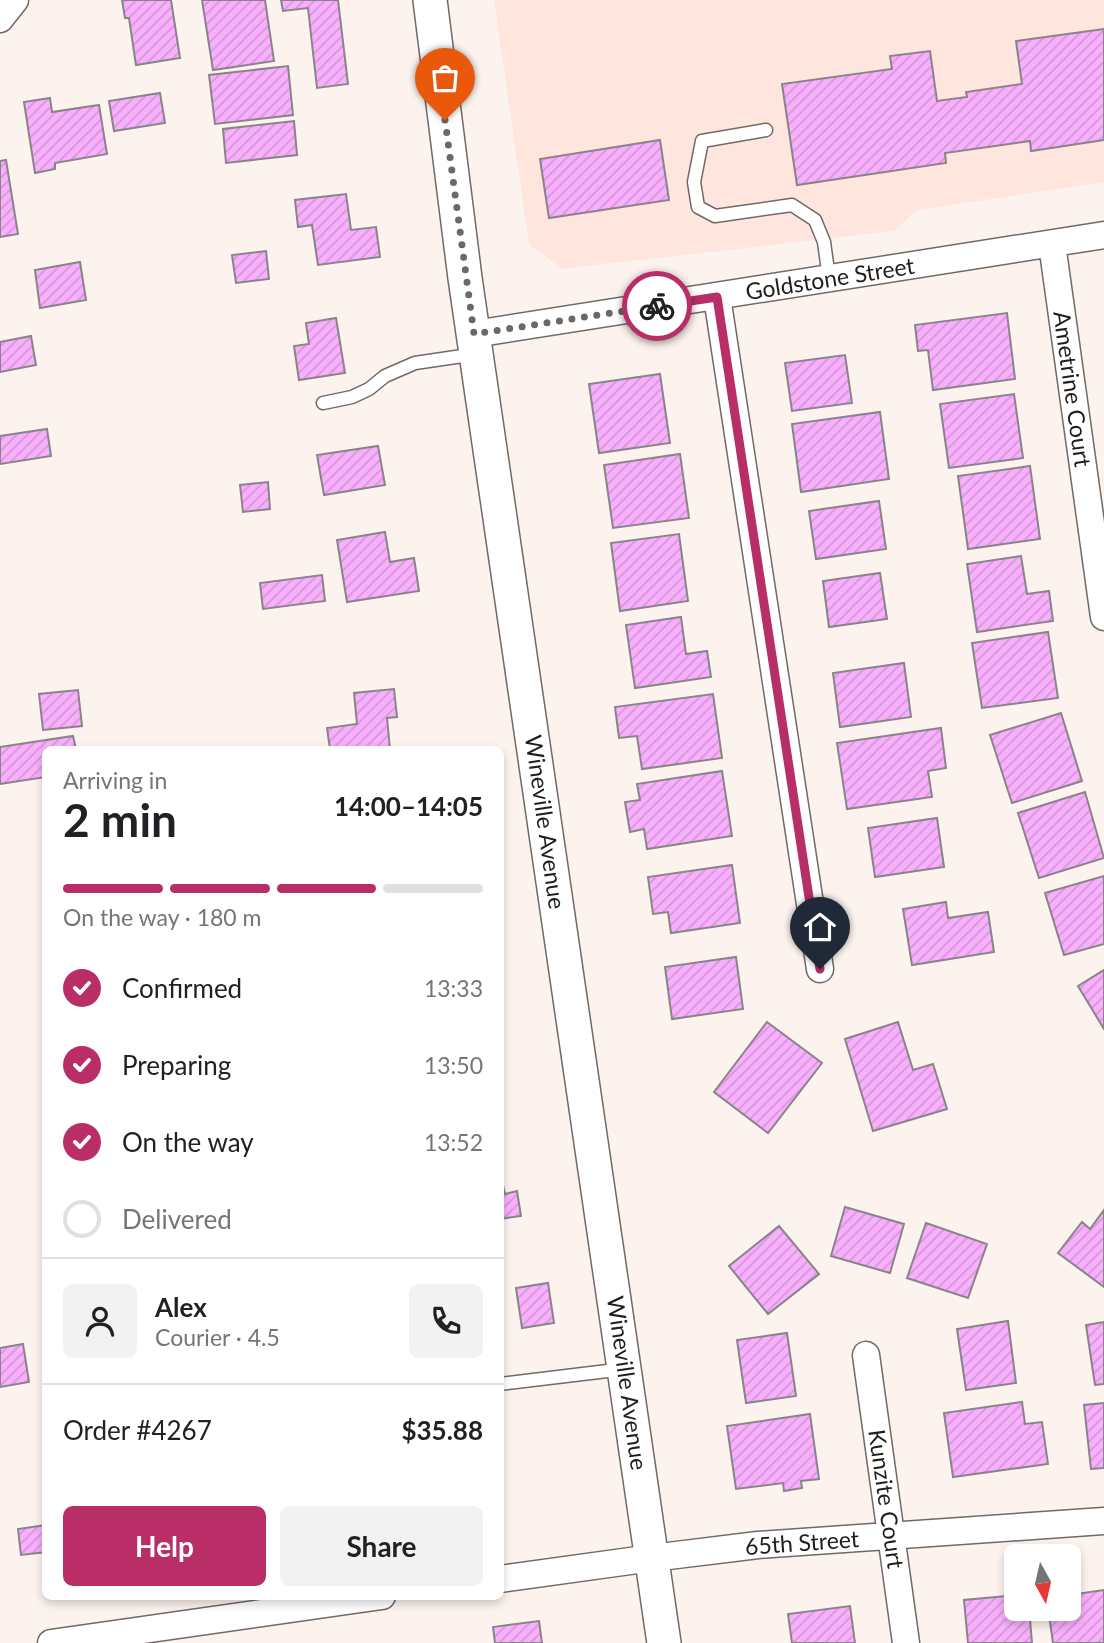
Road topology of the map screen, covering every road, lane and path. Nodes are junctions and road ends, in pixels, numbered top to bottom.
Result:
1 (15, 0) edge
2 (430, 0) edge
3 (0, 19) edge
4 (766, 130) dead end
5 (1104, 235) edge
6 (1052, 244) junction
7 (830, 278) junction
8 (717, 297) junction
9 (475, 344) junction
10 (323, 403) dead end
11 (1104, 617) edge
12 (820, 969) dead end
13 (866, 1355) dead end
14 (624, 1369) junction
15 (504, 1384) edge
16 (1104, 1521) edge
17 (892, 1537) junction
18 (652, 1558) junction
19 (504, 1578) edge
20 (354, 1600) edge
21 (51, 1643) edge
22 (664, 1643) edge
23 (906, 1643) edge

1 - 3 street
2 - 9 street, Wineville Avenue
4 - 7 lane
5 - 6 street, Goldstone Street
6 - 7 street, Goldstone Street
6 - 11 street, Ametrine Court
7 - 8 street, Goldstone Street
8 - 9 street, Goldstone Street
8 - 12 street
9 - 10 lane
9 - 14 street, Wineville Avenue
13 - 17 street, Kunzite Court
14 - 15 lane
14 - 18 street, Wineville Avenue
16 - 17 street, 65th Street
17 - 18 street, 65th Street
17 - 23 street, Kunzite Court
18 - 19 street, 65th Street
18 - 22 street, Wineville Avenue
20 - 21 street

